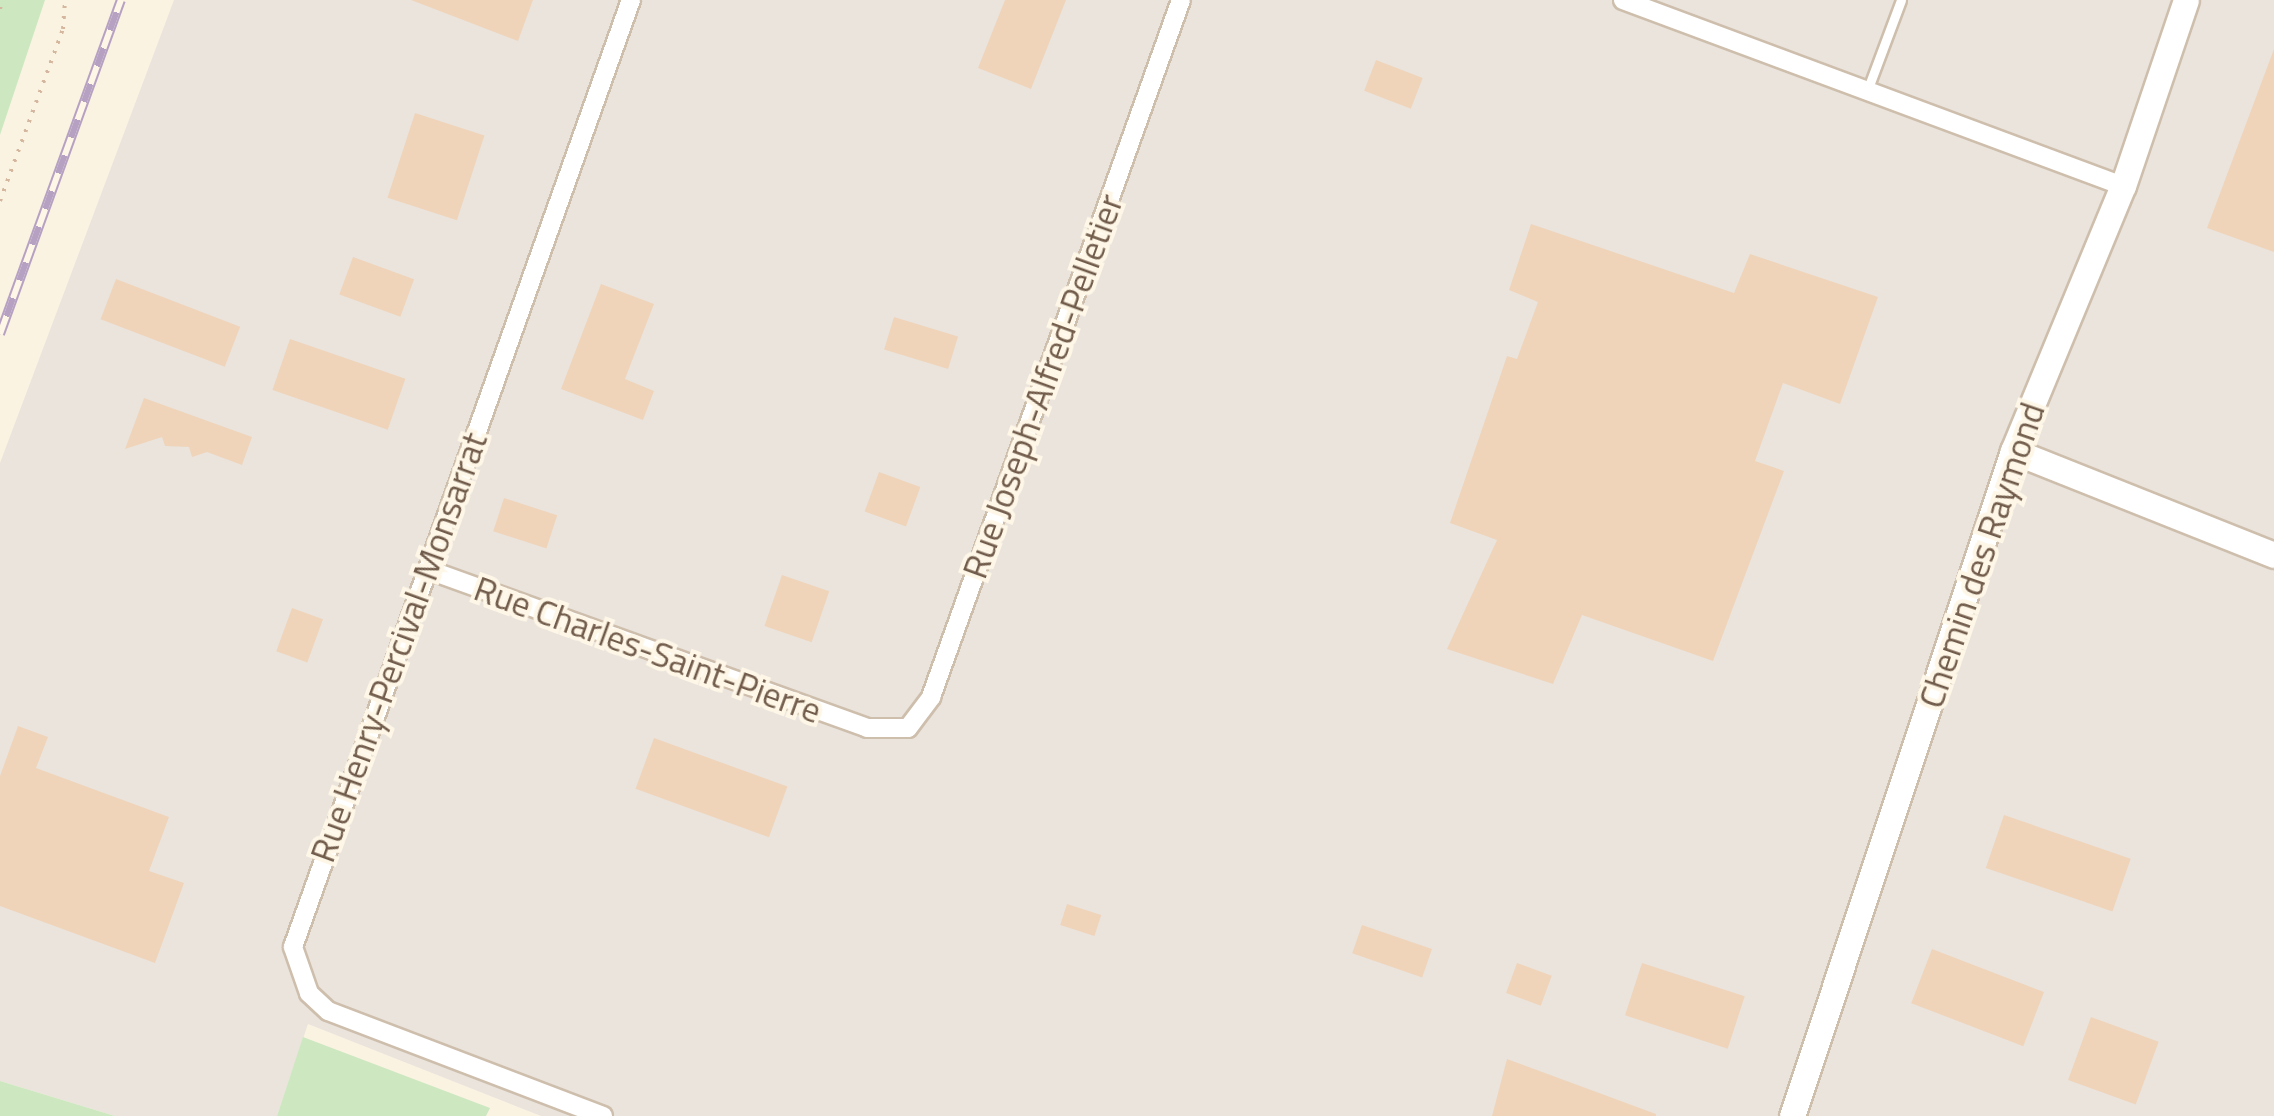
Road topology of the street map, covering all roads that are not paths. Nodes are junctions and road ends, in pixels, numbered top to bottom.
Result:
1 (631, 0) edge
2 (1180, 0) edge
3 (1624, 0) edge
4 (1902, 0) edge
5 (2186, 0) edge
6 (1867, 91) junction
7 (2123, 186) junction
8 (2012, 451) junction
9 (2274, 555) edge
10 (429, 570) junction
11 (867, 728) joint
12 (603, 1116) edge
13 (1792, 1116) edge

1 - 10 street, Rue Henry-Percival-Monsarrat
2 - 11 street, Rue Joseph-Alfred-Pelletier
3 - 6 street
4 - 6 lane
5 - 7 street, Chemin des Raymond
6 - 7 street
7 - 8 street, Chemin des Raymond
8 - 9 street
8 - 13 street, Chemin des Raymond
10 - 11 street, Rue Charles-Saint-Pierre
10 - 12 street, Rue Henry-Percival-Monsarrat

